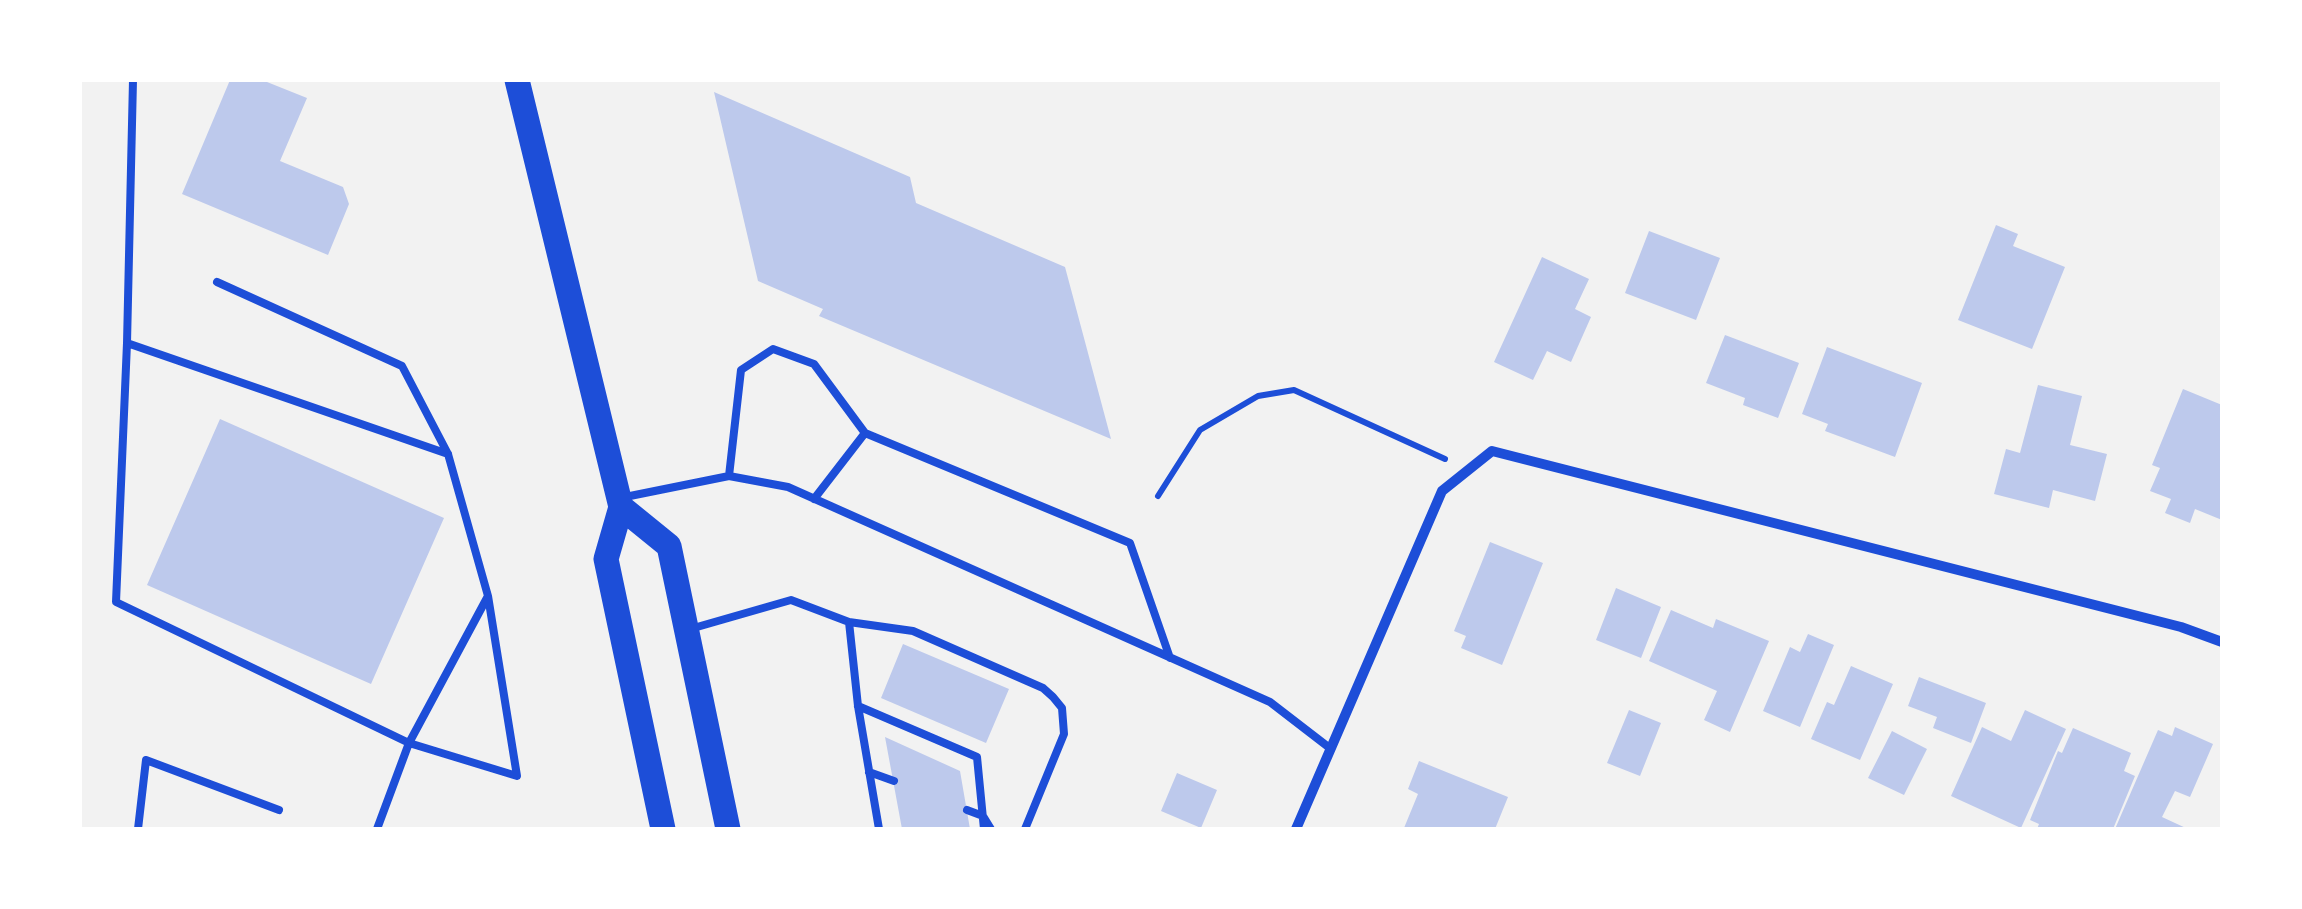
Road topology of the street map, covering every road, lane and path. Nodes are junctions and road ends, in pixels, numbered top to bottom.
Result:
1 (133, 80) edge
2 (518, 80) edge
3 (217, 282) dead end
4 (128, 343) junction
5 (865, 433) junction
6 (1492, 451) junction
7 (448, 454) junction
8 (729, 476) junction
9 (1158, 496) dead end
10 (814, 498) junction
11 (620, 503) junction
12 (488, 596) junction
13 (849, 622) junction
14 (686, 630) junction
15 (2222, 642) edge
16 (1170, 658) junction
17 (858, 706) junction
18 (408, 743) junction
19 (1330, 749) junction
20 (869, 772) junction
21 (894, 781) dead end
22 (278, 810) dead end
23 (967, 810) dead end
24 (983, 816) junction
25 (659, 826) edge
26 (881, 828) edge
27 (138, 829) edge
28 (377, 829) edge
29 (728, 829) edge
30 (987, 829) edge
31 (1024, 829) edge
32 (1296, 829) edge

1 - 4 lane
2 - 11 main road
3 - 7 lane
4 - 7 lane
4 - 18 lane
5 - 8 lane
5 - 10 lane
5 - 16 lane
6 - 9 path
6 - 15 street
6 - 19 street
7 - 12 lane
8 - 10 lane
8 - 11 lane
10 - 16 lane
11 - 14 main road
11 - 25 main road
12 - 18 lane
12 - 18 lane
13 - 14 lane
13 - 17 lane
13 - 31 lane
14 - 29 main road
16 - 19 lane
17 - 20 lane
17 - 24 lane
18 - 28 lane
19 - 32 street
20 - 21 lane
20 - 26 lane
22 - 27 lane
23 - 24 lane
24 - 30 lane

